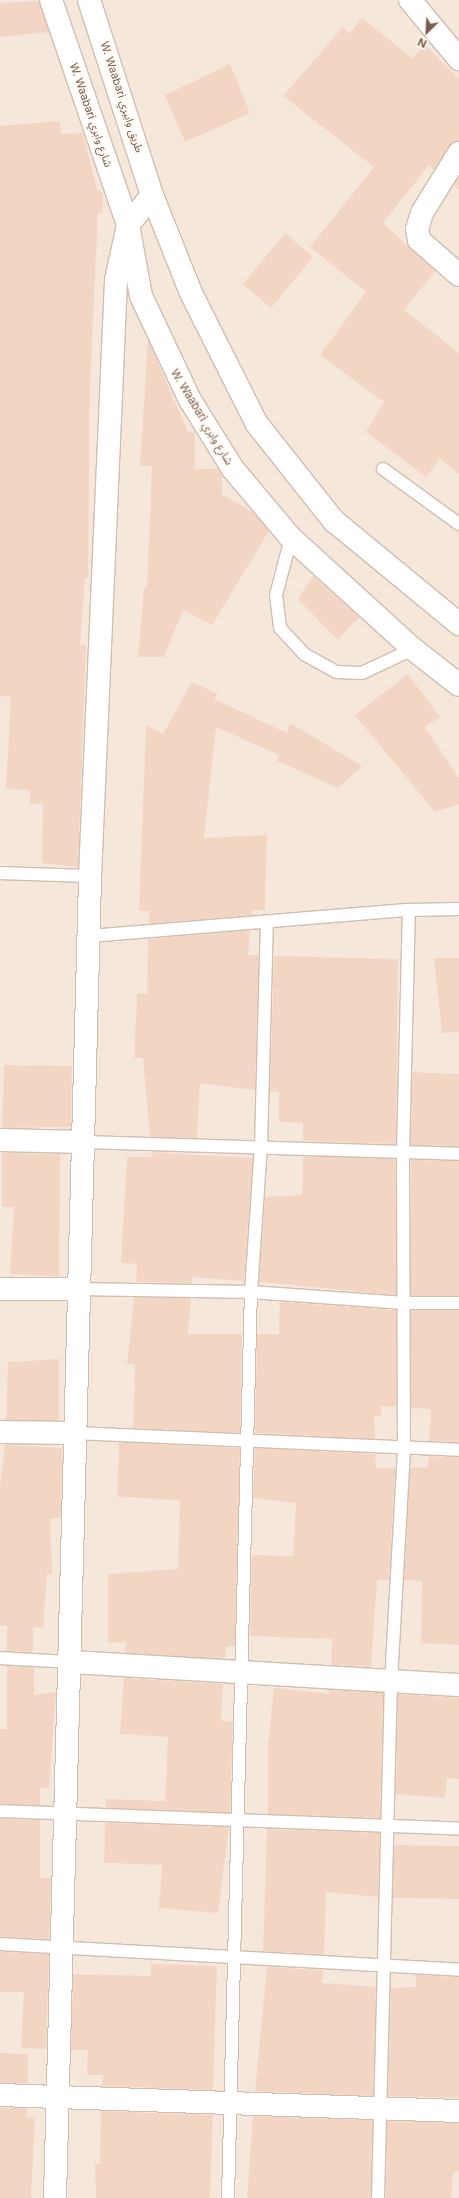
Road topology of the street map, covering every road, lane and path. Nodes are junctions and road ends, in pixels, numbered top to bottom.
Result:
1 (51, 0) edge
2 (89, 0) edge
3 (410, 0) edge
4 (459, 59) edge
5 (459, 153) edge
6 (152, 195) junction
7 (128, 225) junction
8 (459, 275) edge
9 (384, 469) dead end
10 (459, 524) edge
11 (291, 538) junction
12 (459, 624) edge
13 (413, 649) junction
14 (459, 684) edge
15 (0, 873) edge
16 (90, 876) junction
17 (459, 909) edge
18 (409, 910) junction
19 (267, 923) junction
20 (90, 936) junction
21 (0, 1140) edge
22 (85, 1142) junction
23 (261, 1147) junction
24 (403, 1152) junction
25 (459, 1154) edge
26 (0, 1289) edge
27 (78, 1289) junction
28 (251, 1292) junction
29 (459, 1303) edge
30 (405, 1304) junction
31 (0, 1432) edge
32 (74, 1433) junction
33 (249, 1441) junction
34 (404, 1448) junction
35 (459, 1450) edge
36 (0, 1658) edge
37 (70, 1662) junction
38 (240, 1671) junction
39 (391, 1682) junction
40 (459, 1685) edge
41 (0, 1810) edge
42 (65, 1814) junction
43 (238, 1820) junction
44 (387, 1826) junction
45 (459, 1829) edge
46 (0, 1944) edge
47 (61, 1946) junction
48 (235, 1959) junction
49 (383, 1967) junction
50 (459, 1970) edge
51 (0, 2095) edge
52 (58, 2095) junction
53 (232, 2102) junction
54 (380, 2107) junction
55 (459, 2111) edge
56 (55, 2198) edge
57 (228, 2198) edge
58 (378, 2198) edge

1 - 7 street, W. Waabari شارع وابري
2 - 6 street, W. Waabari طريق وابيري
3 - 4 street
5 - 8 street
6 - 7 street
6 - 12 street
7 - 11 street, W. Waabari شارع وابري
7 - 16 street
9 - 10 lane
11 - 13 street, W. Waabari شارع وابري
11 - 13 lane
13 - 14 street, W. Waabari شارع وابري
15 - 16 lane
16 - 20 street
17 - 18 lane
18 - 19 lane
18 - 24 lane
19 - 20 lane
19 - 23 lane
20 - 22 street
21 - 22 street
22 - 23 lane
22 - 27 street
23 - 24 lane
23 - 28 lane
24 - 25 lane
24 - 30 lane
26 - 27 street
27 - 28 lane
27 - 32 street
28 - 30 lane
28 - 33 lane
29 - 30 lane
30 - 34 lane
31 - 32 street
32 - 33 lane
32 - 37 street
33 - 34 lane
33 - 38 lane
34 - 35 lane
34 - 39 lane
36 - 37 lane
37 - 38 street
37 - 42 street
38 - 39 street
38 - 43 lane
39 - 40 street
39 - 44 lane
41 - 42 lane
42 - 43 lane
42 - 47 street
43 - 44 lane
43 - 48 lane
44 - 45 lane
44 - 49 lane
46 - 47 lane
47 - 48 lane
47 - 52 street
48 - 49 lane
48 - 53 lane
49 - 50 lane
49 - 54 lane
51 - 52 street
52 - 53 street
52 - 56 street
53 - 54 street
53 - 57 lane
54 - 55 street
54 - 58 lane

